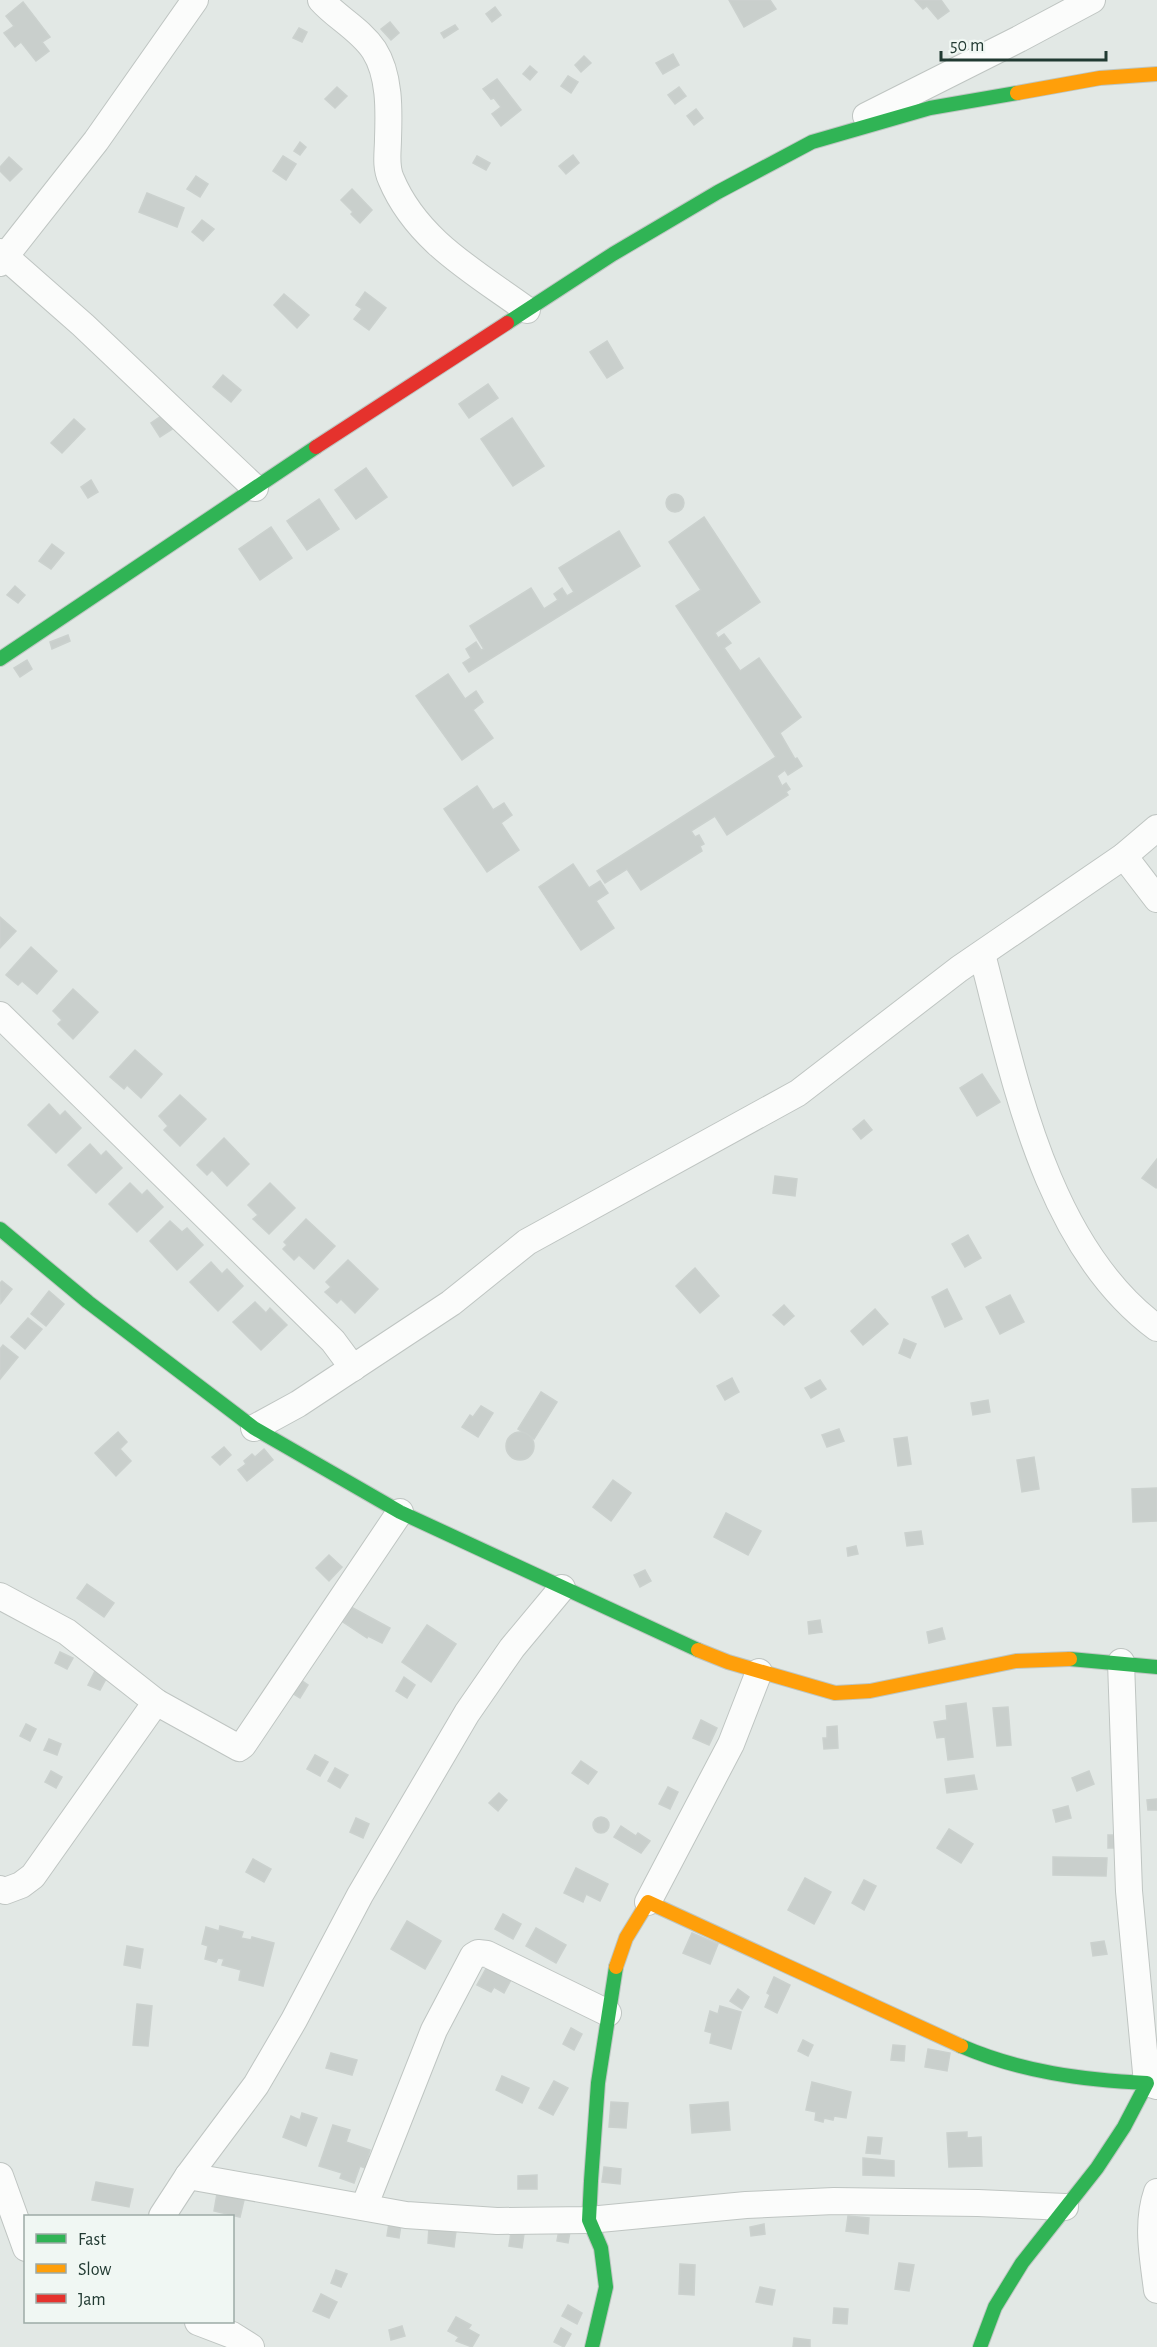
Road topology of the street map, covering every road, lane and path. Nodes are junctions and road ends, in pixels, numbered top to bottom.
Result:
1 (195, 0) edge
2 (321, 0) edge
3 (1092, 0) edge
4 (1157, 74) edge
5 (812, 142) junction
6 (2, 257) edge
7 (526, 310) junction
8 (255, 488) junction
9 (0, 659) edge
10 (1157, 828) edge
11 (1124, 856) junction
12 (1157, 899) edge
13 (982, 954) junction
14 (0, 1015) edge
15 (0, 1229) edge
16 (1157, 1328) edge
17 (353, 1368) junction
18 (254, 1428) junction
19 (400, 1512) junction
20 (562, 1588) junction
21 (0, 1596) edge
22 (1121, 1662) junction
23 (1157, 1667) edge
24 (759, 1672) junction
25 (156, 1702) junction
26 (0, 1888) edge
27 (648, 1902) junction
28 (608, 2013) junction
29 (1152, 2085) edge
30 (0, 2176) edge
31 (188, 2176) junction
32 (1157, 2192) edge
33 (364, 2207) junction
34 (1065, 2207) junction
35 (163, 2215) edge
36 (590, 2220) junction
37 (24, 2242) edge
38 (1157, 2290) edge
39 (201, 2323) edge
40 (251, 2347) edge
41 (592, 2347) edge
42 (980, 2347) edge

1 - 6 street
2 - 7 street
3 - 5 street
4 - 5 street
5 - 7 street
6 - 8 street
7 - 8 street
8 - 9 street
10 - 11 street
11 - 12 street
11 - 13 street
13 - 16 street
13 - 17 street
14 - 17 street
15 - 18 street
17 - 18 street
18 - 19 street
19 - 20 street
19 - 25 street
20 - 24 street
20 - 31 street
21 - 25 street
22 - 23 street
22 - 24 street
22 - 29 street
24 - 27 street
25 - 26 street
27 - 28 street
27 - 29 street
28 - 33 street
28 - 36 street
29 - 34 street
30 - 37 street
31 - 33 street
31 - 35 street
32 - 38 street
33 - 36 street
34 - 36 street
34 - 42 street
36 - 41 street
39 - 40 street

